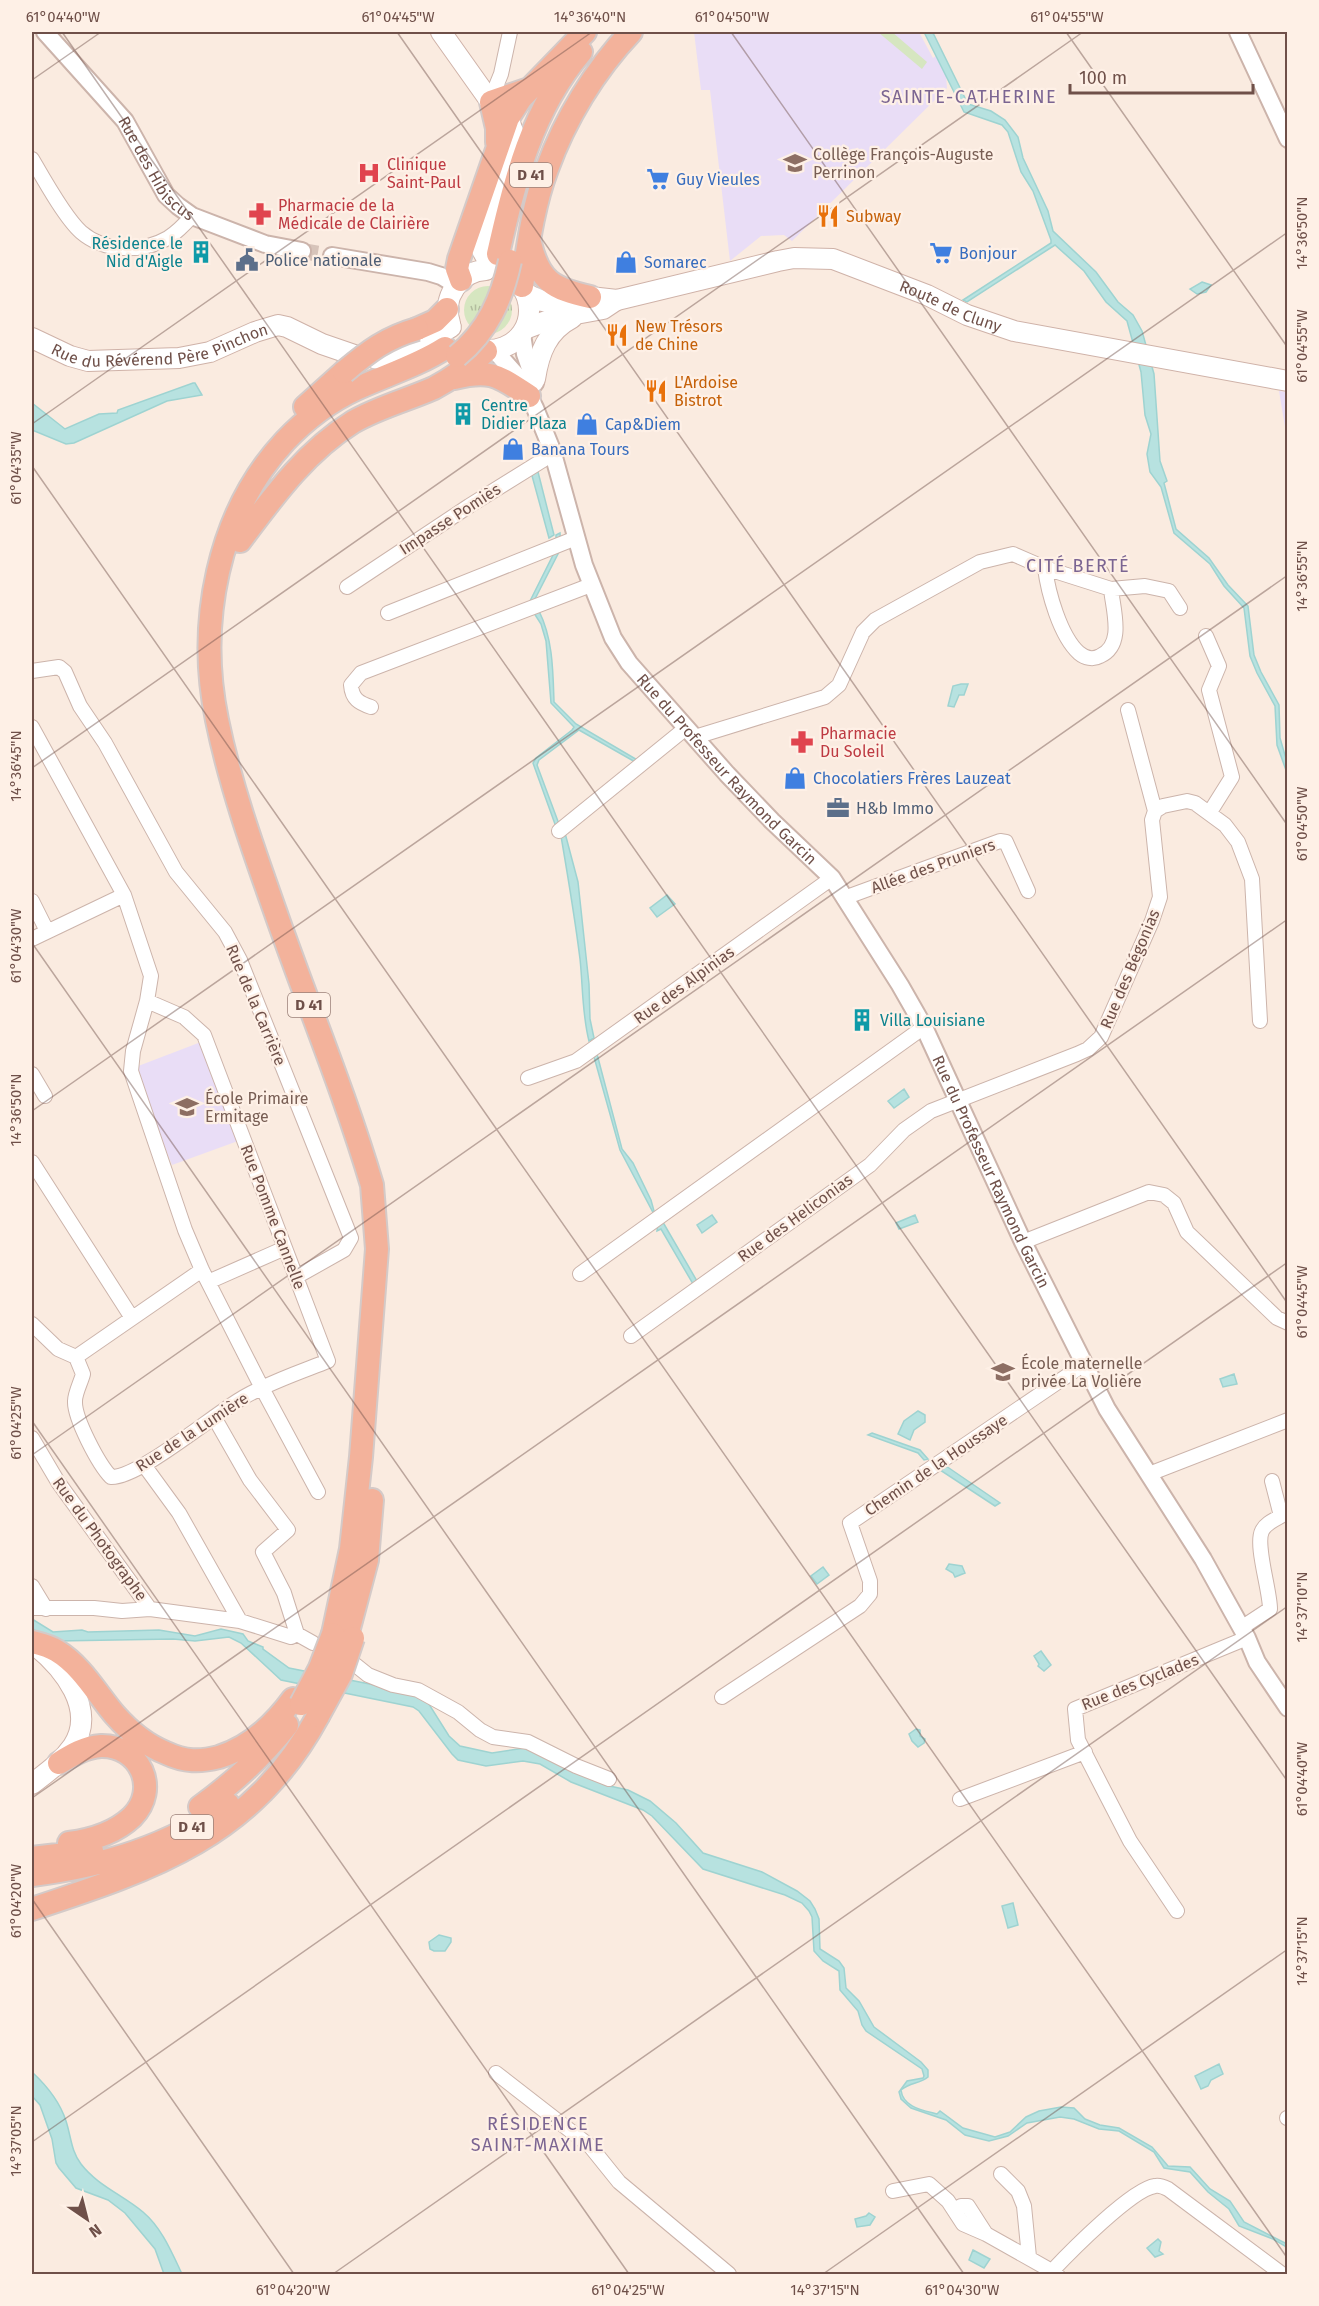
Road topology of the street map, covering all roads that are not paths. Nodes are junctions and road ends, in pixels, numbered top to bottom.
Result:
1 (45, 32) edge
2 (441, 32) edge
3 (510, 32) edge
4 (585, 32) edge
5 (600, 32) edge
6 (619, 32) edge
7 (630, 32) edge
8 (1238, 32) edge
9 (529, 89) junction
10 (491, 102) junction
11 (508, 118) junction
12 (1287, 139) edge
13 (497, 147) junction
14 (32, 159) edge
15 (192, 216) junction
16 (529, 238) junction
17 (302, 251) tunnel mouth
18 (332, 256) tunnel mouth
19 (507, 272) junction
20 (459, 282) junction
21 (585, 305) junction
22 (523, 331) junction
23 (32, 338) edge
24 (464, 340) junction
25 (374, 358) dead end
26 (349, 363) junction
27 (447, 380) junction
28 (1287, 381) edge
29 (533, 394) junction
30 (552, 450) junction
31 (240, 542) junction
32 (564, 542) junction
33 (220, 557) junction
34 (1045, 568) junction
35 (591, 585) junction
36 (347, 587) dead end
37 (1111, 589) junction
38 (1180, 608) dead end
39 (388, 613) dead end
40 (1206, 636) dead end
41 (32, 671) edge
42 (371, 707) dead end
43 (1128, 710) dead end
44 (32, 726) edge
45 (691, 732) junction
46 (1155, 811) junction
47 (1210, 812) junction
48 (559, 831) dead end
49 (832, 878) junction
50 (1028, 891) dead end
51 (124, 895) junction
52 (844, 898) junction
53 (32, 901) edge
54 (47, 931) junction
55 (32, 939) edge
56 (147, 1001) junction
57 (1260, 1021) dead end
58 (924, 1027) junction
59 (32, 1074) edge
60 (528, 1078) dead end
61 (45, 1096) dead end
62 (957, 1100) junction
63 (32, 1161) edge
64 (36, 1180) edge
65 (1023, 1242) junction
66 (285, 1248) junction
67 (580, 1274) dead end
68 (205, 1276) junction
69 (296, 1277) junction
70 (132, 1318) junction
71 (1287, 1323) edge
72 (32, 1324) edge
73 (631, 1336) dead end
74 (76, 1357) junction
75 (1083, 1365) junction
76 (262, 1388) junction
77 (214, 1417) junction
78 (1287, 1420) edge
79 (32, 1438) edge
80 (144, 1465) junction
81 (1149, 1474) junction
82 (1272, 1481) dead end
83 (318, 1491) dead end
84 (1284, 1516) edge
85 (32, 1586) edge
86 (32, 1608) edge
87 (46, 1609) junction
88 (150, 1609) junction
89 (240, 1621) junction
90 (1244, 1633) junction
91 (297, 1634) junction
92 (334, 1637) junction
93 (32, 1642) edge
94 (353, 1663) dead end
95 (722, 1697) dead end
96 (306, 1708) junction
97 (1287, 1708) edge
98 (1085, 1752) junction
99 (59, 1763) junction
100 (609, 1779) dead end
101 (32, 1784) edge
102 (960, 1799) dead end
103 (32, 1848) edge
104 (32, 1858) edge
105 (32, 1875) edge
106 (32, 1909) edge
107 (1177, 1911) dead end
108 (496, 2073) dead end
109 (1001, 2174) dead end
110 (893, 2191) dead end
111 (1029, 2257) junction
112 (1055, 2272) edge
113 (729, 2274) edge
114 (1282, 2274) edge

1 - 15 street, Rue des Hibiscus
2 - 10 main road
3 - 10 street
4 - 9 highway
5 - 19 highway, D 41
6 - 19 highway, D 41
7 - 16 highway
8 - 12 street
9 - 10 highway
9 - 11 highway
10 - 11 main road
10 - 13 highway
11 - 13 highway
11 - 19 main road
13 - 20 highway
14 - 15 street
15 - 17 street, Rue des Hibiscus
16 - 19 highway
16 - 21 highway
18 - 20 street
19 - 20 main road
19 - 21 main road, Route de Cluny
19 - 22 main road
19 - 24 highway, D 41
20 - 24 main road
21 - 22 main road, Route de Cluny
21 - 28 main road, Route de Cluny
21 - 29 main road
22 - 24 main road, Route de Cluny
22 - 29 street, Rue du Professeur Raymond Garcin
23 - 26 main road, Rue du Révérend Père Pinchon
24 - 25 main road
24 - 26 highway, bridge
24 - 27 highway
24 - 29 street, Rue du Professeur Raymond Garcin
24 - 31 highway, D 41
24 - 33 highway, D 41
26 - 33 highway
27 - 29 highway
27 - 31 highway
29 - 30 street, Rue du Professeur Raymond Garcin
30 - 32 street, Rue du Professeur Raymond Garcin
30 - 36 street, Impasse Pomiès
31 - 92 highway, D 41
32 - 35 street, Rue du Professeur Raymond Garcin
32 - 39 street
33 - 92 highway, D 41
34 - 37 street
34 - 37 street
34 - 45 street
35 - 42 street
35 - 45 street, Rue du Professeur Raymond Garcin
37 - 38 street
40 - 47 street
41 - 69 street, Rue de la Carrière
43 - 46 street, Rue des Bégonias
44 - 51 street
45 - 48 street
45 - 49 street, Rue du Professeur Raymond Garcin
46 - 47 street
46 - 62 street, Rue des Bégonias
47 - 57 street
49 - 52 street, Rue du Professeur Raymond Garcin
49 - 60 street, Rue des Alpinias
50 - 52 street, Allée des Pruniers
51 - 54 street
51 - 56 street
52 - 58 street, Rue du Professeur Raymond Garcin
53 - 54 street
54 - 55 street
56 - 66 street, Rue Pomme Cannelle
56 - 68 street
58 - 62 street, Rue du Professeur Raymond Garcin
58 - 67 street
59 - 61 street
62 - 65 street, Rue du Professeur Raymond Garcin
62 - 73 street, Rue des Heliconias
63 - 64 street
64 - 70 street
65 - 71 street
65 - 75 street, Rue du Professeur Raymond Garcin
66 - 68 street
66 - 69 street, Rue Pomme Cannelle
68 - 70 street
68 - 76 street
69 - 76 street, Rue Pomme Cannelle
70 - 74 street
72 - 74 street
74 - 80 street, Rue de la Lumière
75 - 81 street, Rue du Professeur Raymond Garcin
75 - 95 street, Chemin de la Houssaye
76 - 77 street, Rue de la Lumière
76 - 83 street
77 - 80 street, Rue de la Lumière
77 - 91 street
78 - 81 street
79 - 88 street, Rue du Photographe
80 - 89 street
81 - 90 street, Rue du Professeur Raymond Garcin
82 - 84 street
84 - 90 street
85 - 87 street
86 - 87 street
87 - 88 street
88 - 89 street
89 - 91 street
90 - 97 street, Rue du Professeur Raymond Garcin
90 - 98 street, Rue des Cyclades
91 - 92 street
92 - 96 highway, D 41
93 - 96 highway
93 - 99 main road
94 - 100 street
96 - 104 highway, D 41
96 - 105 highway, D 41
96 - 106 highway
98 - 102 street
98 - 107 street, Rue des Cyclades
99 - 101 main road
99 - 103 highway
108 - 113 street
109 - 111 street
110 - 111 street
111 - 112 street
112 - 114 street

